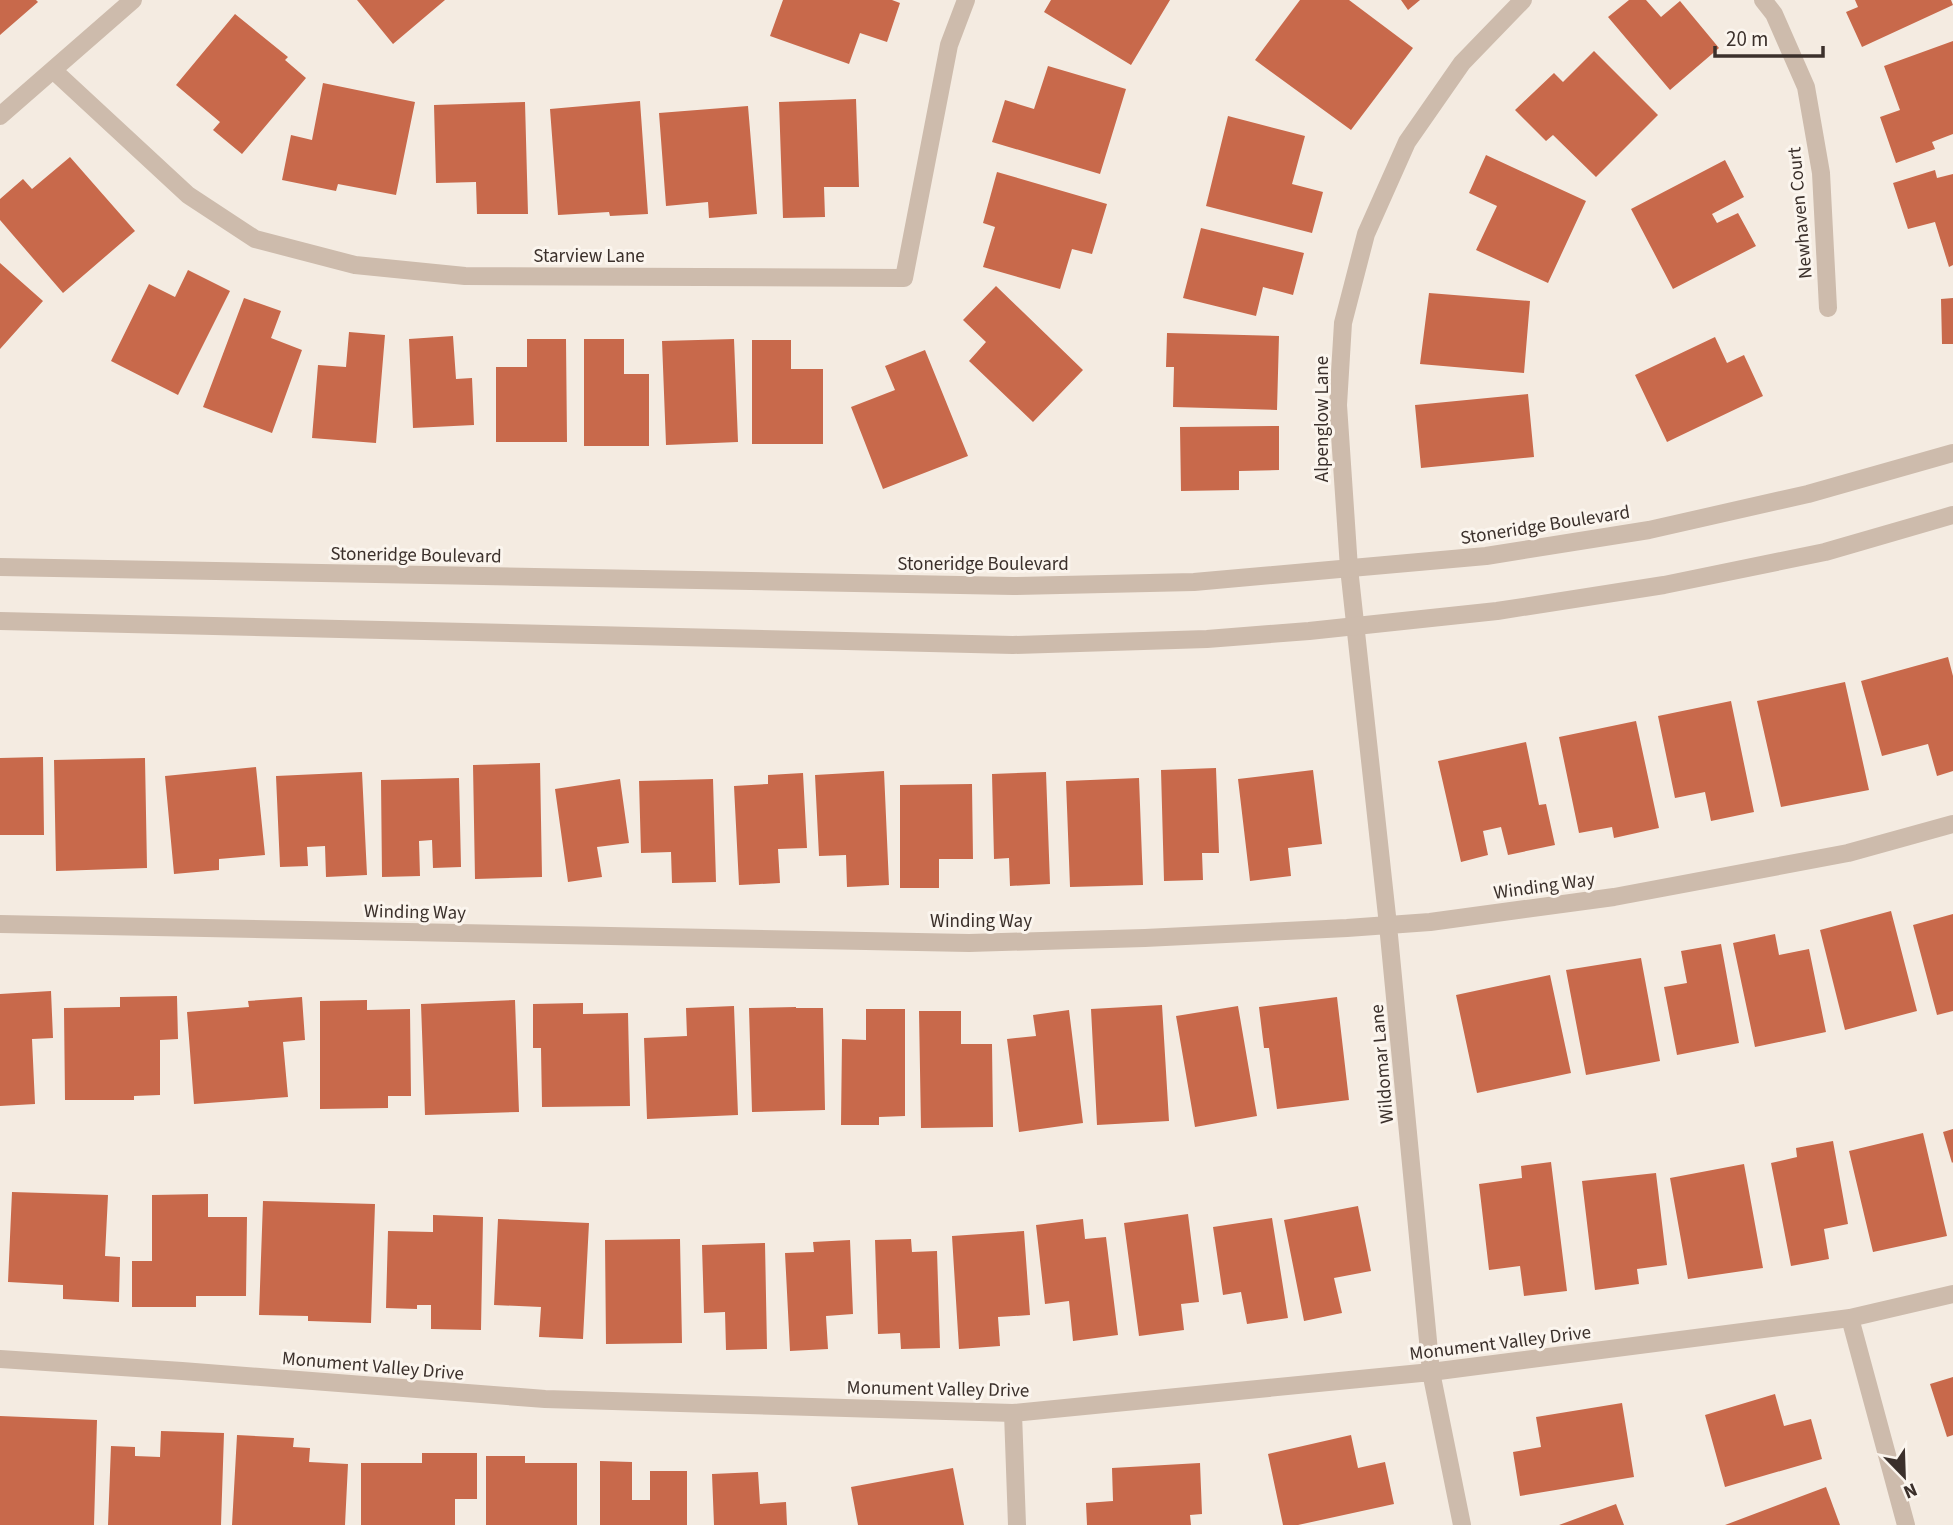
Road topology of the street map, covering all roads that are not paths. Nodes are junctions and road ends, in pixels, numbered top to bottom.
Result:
1 (133, 0) edge
2 (967, 0) edge
3 (1522, 0) edge
4 (1763, 0) edge
5 (54, 70) junction
6 (0, 116) edge
7 (1828, 308) dead end
8 (1953, 453) edge
9 (1953, 515) edge
10 (0, 567) edge
11 (1349, 568) junction
12 (1352, 597) joint
13 (0, 621) edge
14 (1355, 627) junction
15 (1953, 824) edge
16 (0, 924) edge
17 (1388, 925) junction
18 (1953, 1294) edge
19 (1850, 1318) junction
20 (0, 1359) edge
21 (1432, 1372) junction
22 (1013, 1413) junction
23 (1017, 1525) edge
24 (1462, 1525) edge
25 (1906, 1525) edge

1 - 5 street
2 - 5 street, Starview Lane
3 - 11 street, Alpenglow Lane
4 - 7 street, Newhaven Court
5 - 6 street
8 - 11 street, Stoneridge Boulevard
9 - 14 street
10 - 11 street, Stoneridge Boulevard
11 - 12 street, Alpenglow Lane
12 - 14 street, Wildomar Lane
13 - 14 street
14 - 17 street, Wildomar Lane
15 - 17 street, Winding Way
16 - 17 street, Winding Way
17 - 21 street, Wildomar Lane
18 - 19 street, Monument Valley Drive
19 - 21 street, Monument Valley Drive
19 - 25 street
20 - 22 street, Monument Valley Drive
21 - 22 street, Monument Valley Drive
21 - 24 street, Wildomar Lane
22 - 23 street

